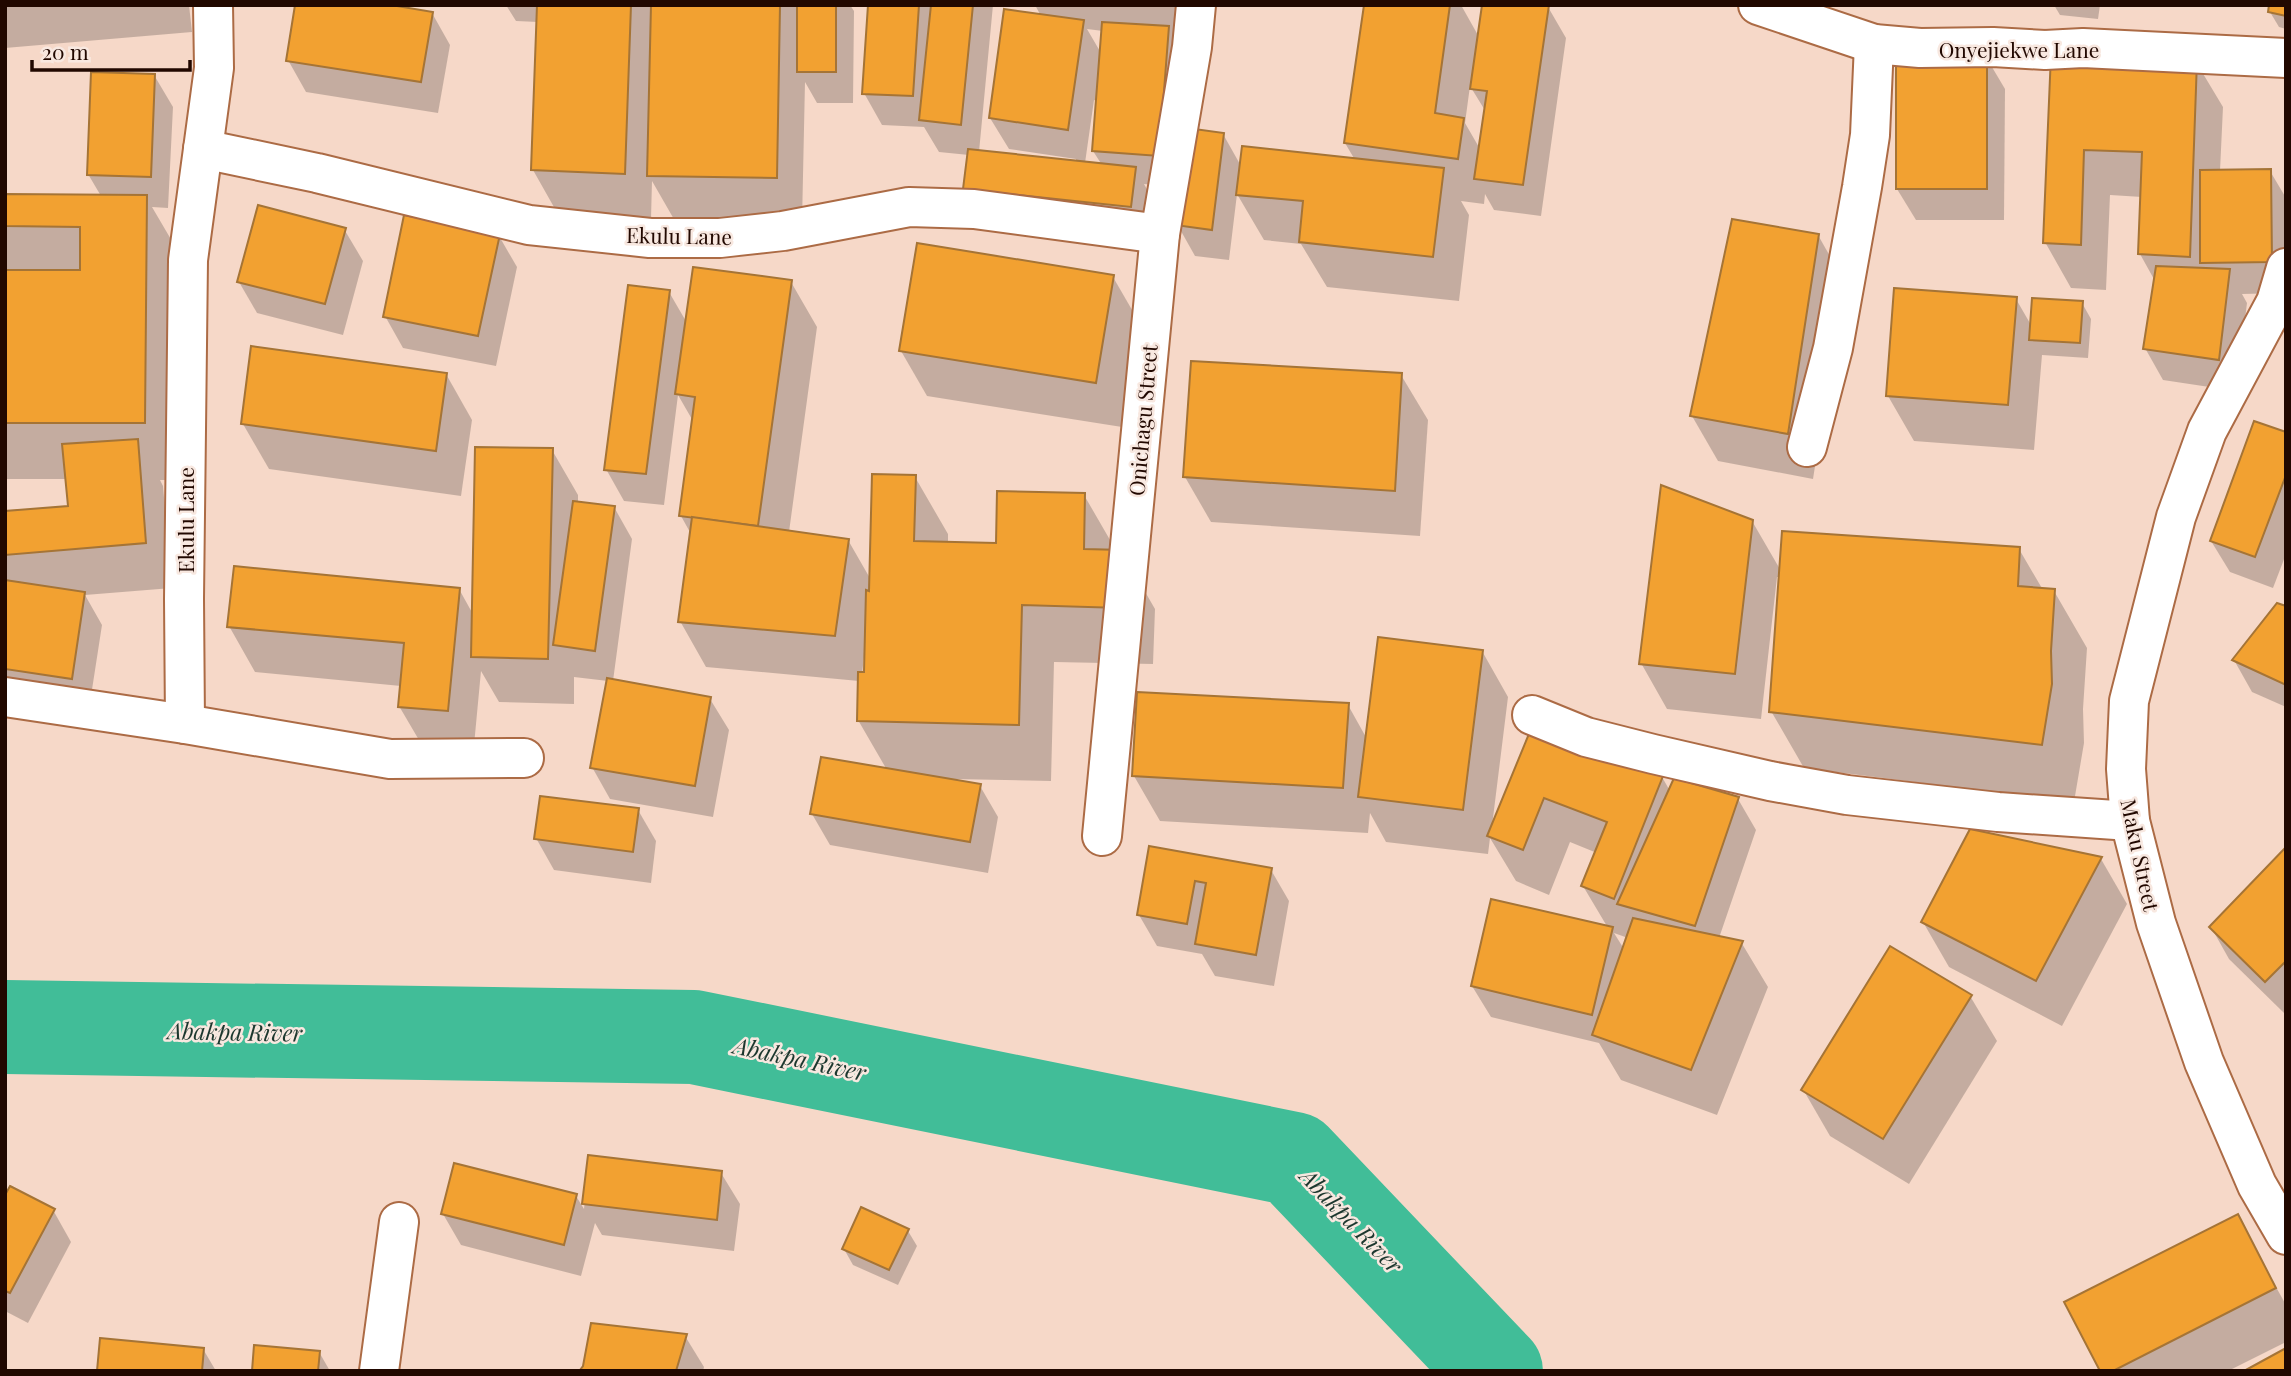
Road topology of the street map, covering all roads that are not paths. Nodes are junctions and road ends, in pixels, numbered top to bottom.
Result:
1 (213, 5) edge
2 (1196, 5) edge
3 (1758, 5) edge
4 (1874, 44) junction
5 (2286, 58) edge
6 (203, 149) junction
7 (1160, 234) junction
8 (2286, 268) edge
9 (1807, 447) dead end
10 (5, 697) edge
11 (1532, 715) dead end
12 (186, 724) junction
13 (524, 758) dead end
14 (2130, 821) junction
15 (1102, 836) dead end
16 (399, 1222) dead end
17 (2286, 1235) edge
18 (379, 1371) edge

1 - 6 street, Ekulu Lane
2 - 7 street, Onichagu Street
3 - 4 street, Onyejiekwe Lane
4 - 5 street, Onyejiekwe Lane
4 - 9 street
6 - 7 street, Ekulu Lane
6 - 12 street, Ekulu Lane
7 - 15 street, Onichagu Street
8 - 14 street, Maku Street
10 - 12 street
11 - 14 street
12 - 13 street
14 - 17 street, Maku Street
16 - 18 street

